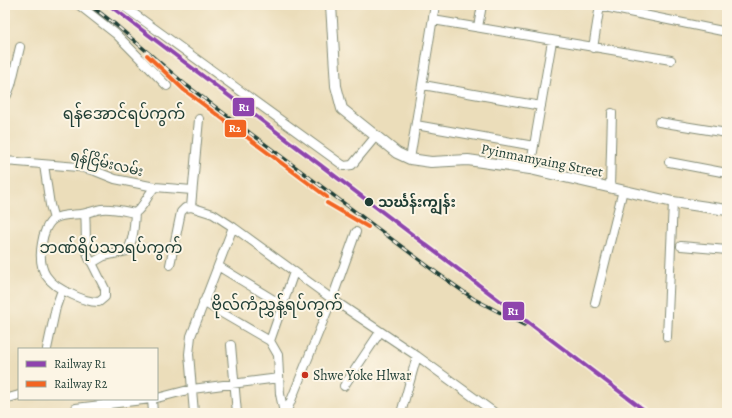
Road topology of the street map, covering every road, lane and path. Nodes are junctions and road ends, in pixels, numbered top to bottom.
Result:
1 (79, 5) edge
2 (122, 5) edge
3 (331, 5) edge
4 (435, 5) edge
5 (482, 5) edge
6 (600, 5) edge
7 (433, 20) junction
8 (478, 27) junction
9 (727, 32) edge
10 (552, 41) junction
11 (20, 47) dead end
12 (593, 48) junction
13 (671, 60) dead end
14 (423, 85) junction
15 (167, 86) dead end
16 (5, 95) edge
17 (541, 106) junction
18 (612, 113) dead end
19 (199, 119) dead end
20 (659, 122) dead end
21 (416, 125) junction
22 (727, 133) edge
23 (376, 136) junction
24 (534, 146) junction
25 (410, 159) junction
26 (5, 161) edge
27 (669, 162) dead end
28 (44, 165) junction
29 (530, 169) junction
30 (727, 173) edge
31 (155, 187) junction
32 (610, 187) junction
33 (192, 190) junction
34 (623, 190) junction
35 (673, 202) junction
36 (191, 207) junction
37 (727, 210) edge
38 (135, 213) junction
39 (85, 214) junction
40 (54, 219) junction
41 (233, 227) junction
42 (356, 232) dead end
43 (681, 246) dead end
44 (727, 250) edge
45 (92, 263) junction
46 (170, 265) dead end
47 (218, 266) junction
48 (294, 272) junction
49 (62, 290) junction
50 (332, 299) junction
51 (203, 302) junction
52 (595, 303) dead end
53 (282, 305) junction
54 (380, 332) junction
55 (667, 337) dead end
56 (270, 341) junction
57 (231, 346) dead end
58 (47, 348) edge
59 (417, 356) junction
60 (279, 378) junction
61 (234, 383) junction
62 (344, 386) dead end
63 (192, 389) junction
64 (18, 395) edge
65 (5, 398) edge
66 (158, 398) edge
67 (145, 400) edge
68 (151, 400) edge
69 (107, 406) edge
70 (76, 408) dead end
71 (153, 413) edge
72 (194, 413) edge
73 (237, 413) edge
74 (285, 413) edge
75 (401, 413) edge
76 (495, 413) edge

1 - 15 street
2 - 23 street
3 - 23 street, Pyinmamyaing Street
4 - 7 street
5 - 8 street
6 - 9 street
6 - 12 street
7 - 8 street
7 - 14 street
8 - 10 street
10 - 12 street
10 - 17 street
11 - 16 street
12 - 13 street
14 - 17 street
14 - 21 street
17 - 24 street
18 - 32 street
19 - 33 street
20 - 22 street
21 - 24 street
21 - 25 street
23 - 25 street, Pyinmamyaing Street
24 - 29 street
25 - 29 street, Pyinmamyaing Street
26 - 28 street, ရန်ငြိမ်းလမ်း
27 - 30 street
28 - 31 street, ရန်ငြိမ်းလမ်း
28 - 40 street
29 - 32 street, Pyinmamyaing Street
31 - 33 street, ရန်ငြိမ်းလမ်း
31 - 38 street
32 - 34 street, Pyinmamyaing Street
33 - 36 street
34 - 35 street, Pyinmamyaing Street
34 - 52 street
35 - 37 street, Pyinmamyaing Street
35 - 55 street
36 - 41 street
36 - 46 street
38 - 39 street
38 - 45 street
39 - 40 street
39 - 45 street
40 - 49 street
41 - 47 street
41 - 48 street
42 - 50 street
43 - 44 street
45 - 49 street
47 - 51 street
47 - 53 street
48 - 50 street
48 - 53 street
49 - 58 street
50 - 54 street
50 - 74 street
51 - 56 street
51 - 63 street
53 - 56 street
54 - 59 street
54 - 62 street
56 - 60 street
57 - 61 street
59 - 75 street
59 - 76 street
60 - 61 street
60 - 74 street
61 - 63 street
61 - 73 street
63 - 66 street
63 - 72 street
64 - 65 street
67 - 69 street
68 - 71 street
69 - 70 street

